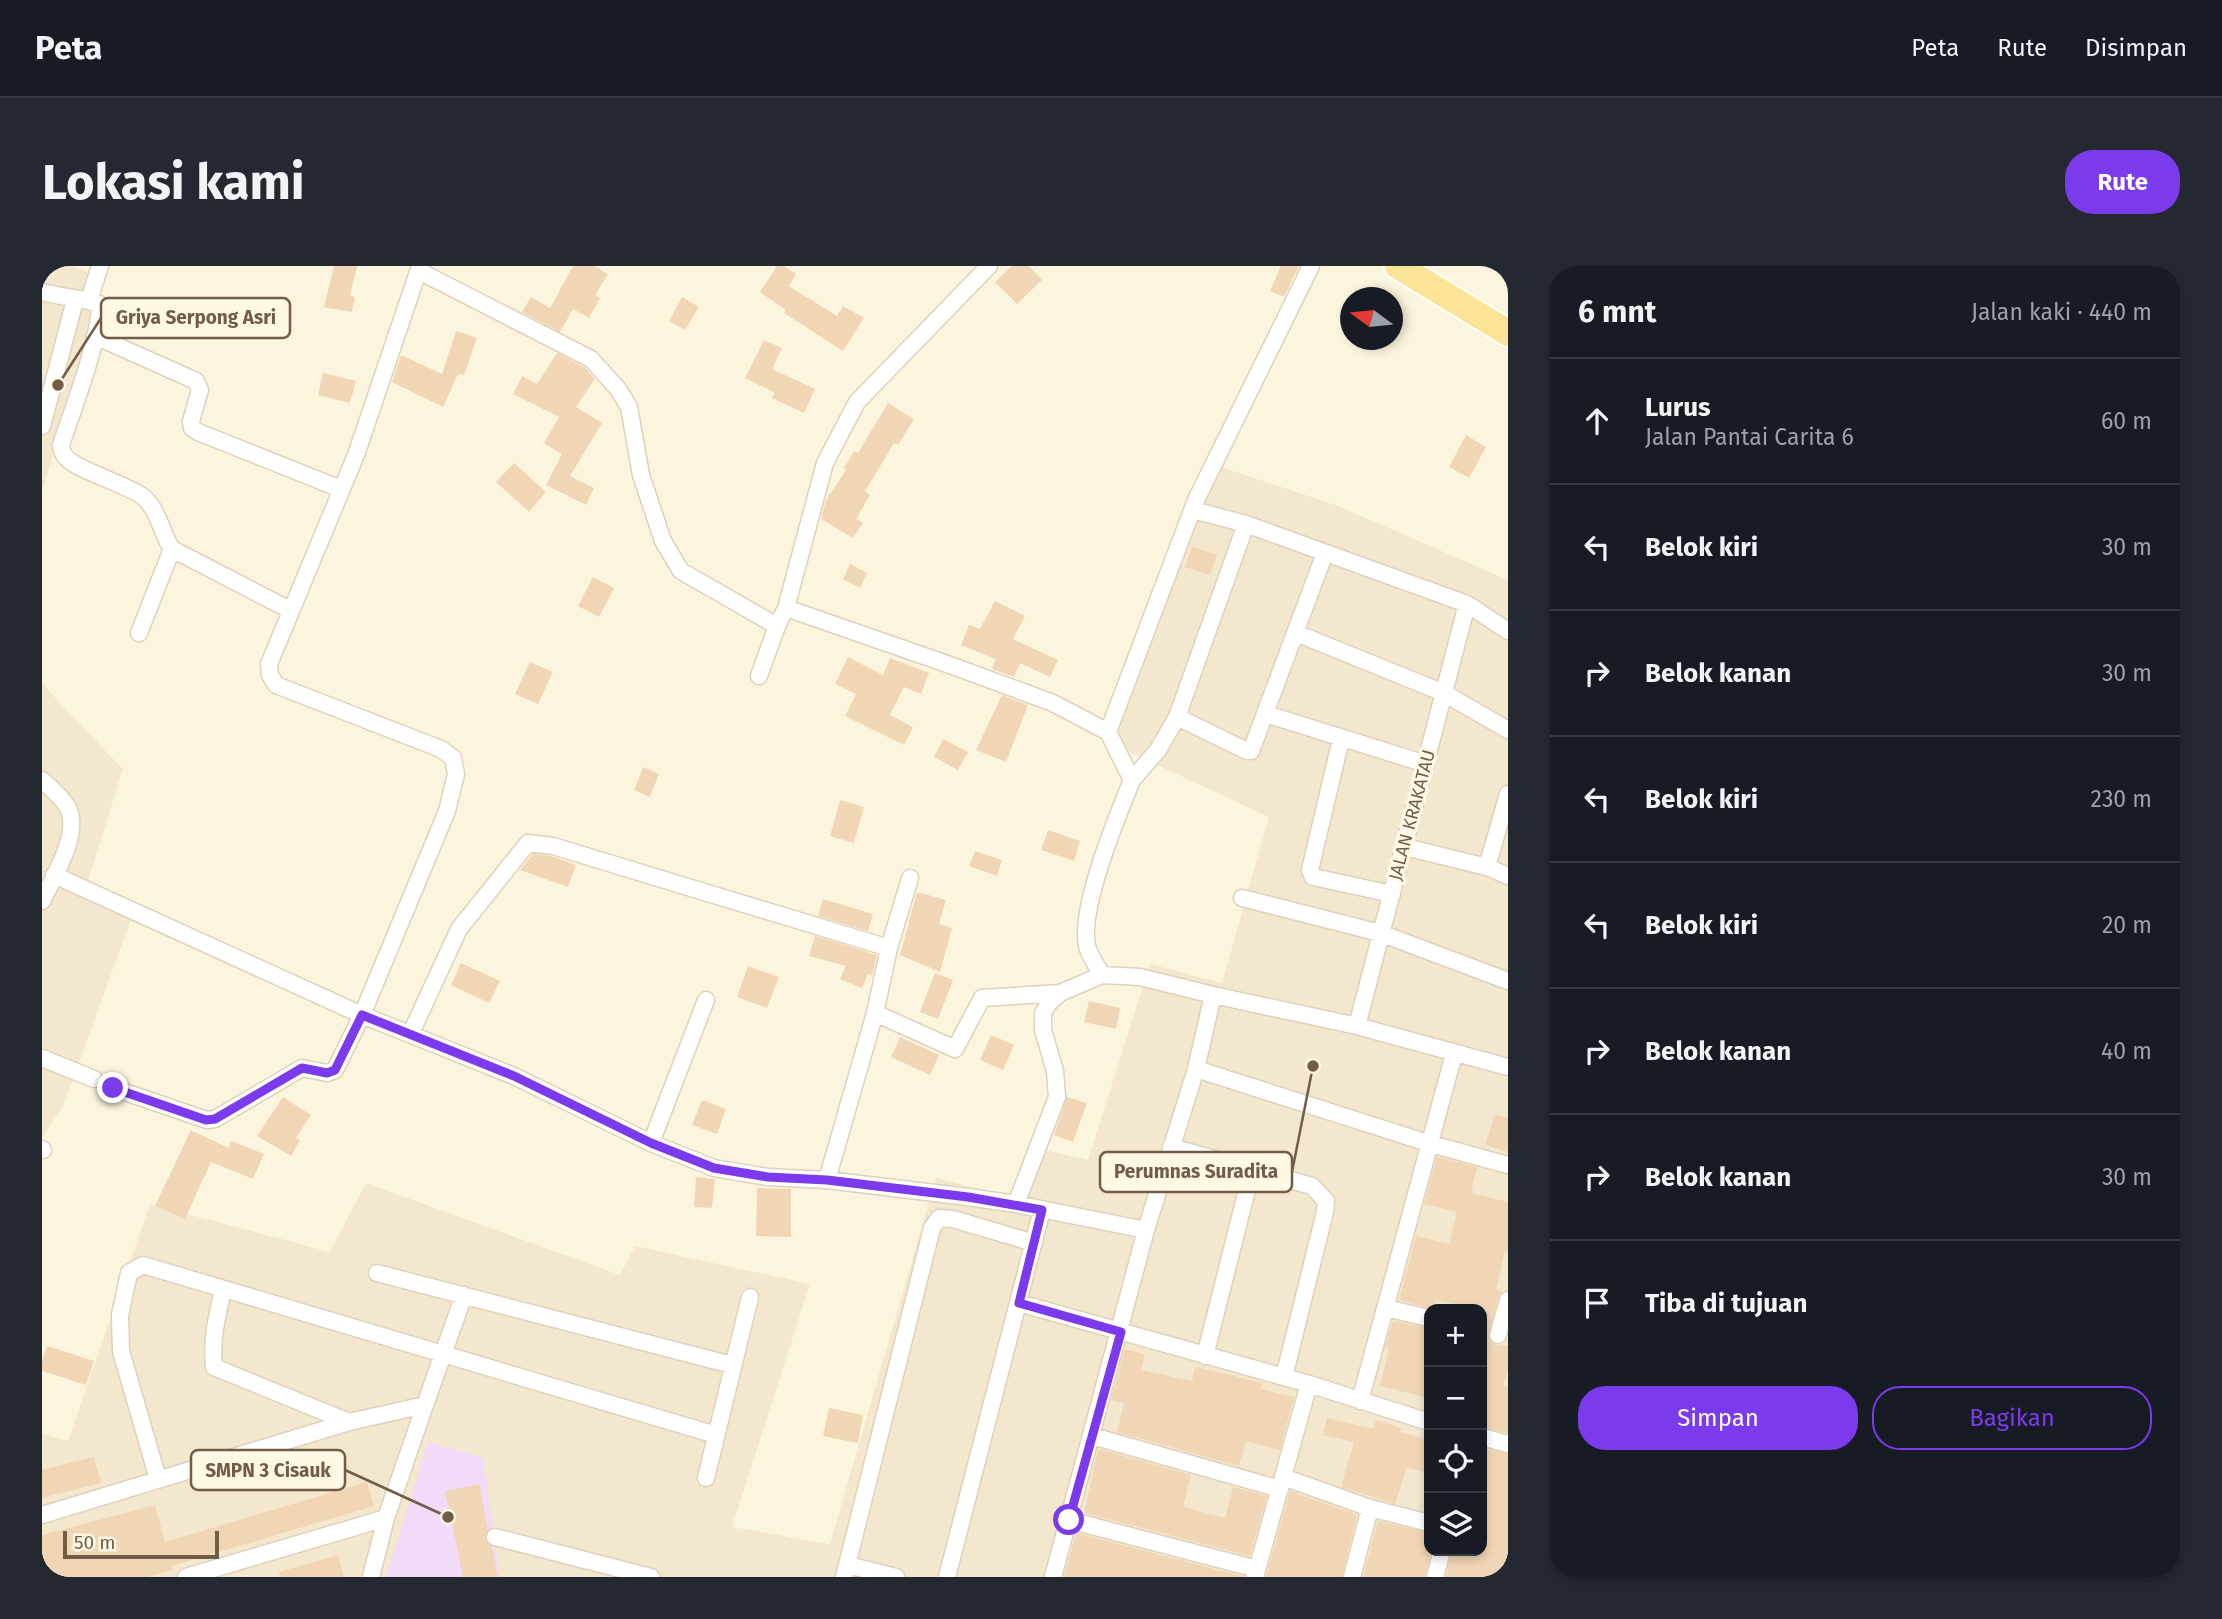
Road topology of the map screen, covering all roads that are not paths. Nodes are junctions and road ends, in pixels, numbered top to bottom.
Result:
1 (100, 266) edge
2 (989, 266) edge
3 (1311, 266) edge
4 (1398, 266) edge
5 (419, 269) edge
6 (42, 292) edge
7 (82, 300) junction
8 (1508, 333) edge
9 (95, 336) junction
10 (42, 426) edge
11 (341, 489) junction
12 (1193, 510) junction
13 (1246, 524) junction
14 (172, 549) junction
15 (1325, 553) junction
16 (1467, 604) junction
17 (786, 608) junction
18 (290, 610) junction
19 (777, 626) junction
20 (1508, 631) edge
21 (1296, 633) junction
22 (139, 634) dead end
23 (759, 676) dead end
24 (1444, 692) junction
25 (1266, 714) junction
26 (1177, 717) junction
27 (1508, 730) edge
28 (1108, 732) junction
29 (1341, 739) junction
30 (1426, 764) junction
31 (42, 780) edge
32 (1132, 780) junction
33 (1508, 794) edge
34 (1405, 847) junction
35 (1487, 867) junction
36 (54, 875) junction
37 (1508, 876) edge
38 (910, 878) dead end
39 (1392, 894) junction
40 (1242, 898) dead end
41 (42, 901) edge
42 (1380, 933) junction
43 (889, 948) junction
44 (1102, 975) junction
45 (1508, 981) edge
46 (1060, 993) junction
47 (1213, 995) junction
48 (705, 1000) dead end
49 (875, 1013) junction
50 (362, 1015) junction
51 (1357, 1026) junction
52 (411, 1033) junction
53 (1454, 1054) junction
54 (42, 1058) edge
55 (1508, 1067) edge
56 (1196, 1069) junction
57 (94, 1079) dead end
58 (113, 1088) dead end
59 (651, 1143) junction
60 (1431, 1143) junction
61 (1171, 1147) junction
62 (1508, 1165) edge
63 (1252, 1170) junction
64 (827, 1180) junction
65 (1016, 1204) junction
66 (1042, 1210) junction
67 (1146, 1230) junction
68 (1034, 1243) junction
69 (377, 1273) dead end
70 (223, 1290) junction
71 (464, 1294) junction
72 (750, 1297) dead end
73 (1508, 1300) edge
74 (1019, 1303) junction
75 (1385, 1308) junction
76 (1424, 1317) edge
77 (1121, 1332) junction
78 (1503, 1337) edge
79 (444, 1354) junction
80 (1205, 1356) junction
81 (732, 1365) junction
82 (1284, 1377) junction
83 (1309, 1384) junction
84 (1360, 1401) junction
85 (425, 1405) junction
86 (1424, 1420) edge
87 (349, 1422) junction
88 (716, 1435) junction
89 (1092, 1436) junction
90 (1487, 1438) edge
91 (1508, 1444) edge
92 (706, 1478) dead end
93 (158, 1479) junction
94 (1282, 1483) junction
95 (1370, 1508) junction
96 (42, 1515) edge
97 (386, 1518) junction
98 (1069, 1520) junction
99 (1424, 1522) edge
100 (495, 1537) dead end
101 (1441, 1556) edge
102 (586, 1569) edge
103 (846, 1571) edge
104 (1256, 1573) edge
105 (951, 1576) edge
106 (186, 1577) edge
107 (371, 1577) edge
108 (651, 1577) edge
109 (896, 1577) edge
110 (1053, 1577) edge
111 (1352, 1577) edge
112 (1435, 1577) edge

1 - 7 street
2 - 17 street
3 - 12 street
4 - 8 main road
5 - 11 street
5 - 19 street
6 - 7 street
7 - 9 street
7 - 10 street
9 - 11 street
9 - 14 street
11 - 18 street
12 - 13 street
12 - 28 street
13 - 15 street
13 - 26 street
14 - 18 street
14 - 22 street
15 - 16 street
15 - 21 street
16 - 20 street
16 - 24 street, JALAN KRAKATAU
17 - 19 street
17 - 28 street
18 - 50 street
19 - 23 street
21 - 24 street
21 - 25 street
24 - 27 street
24 - 30 street, JALAN KRAKATAU
25 - 26 street
25 - 29 street
26 - 32 street
28 - 32 street
29 - 30 street
29 - 39 street
30 - 34 street, JALAN KRAKATAU
31 - 36 street
32 - 44 street
33 - 35 street
34 - 35 street
34 - 39 street, JALAN KRAKATAU
35 - 37 street
36 - 41 street
36 - 50 street
38 - 43 street
39 - 42 street, JALAN KRAKATAU
40 - 42 street
42 - 45 street
42 - 51 street, JALAN KRAKATAU
43 - 49 street
43 - 52 street
44 - 46 street
44 - 47 street
46 - 49 street
46 - 65 street
47 - 51 street
47 - 56 street
48 - 59 street
49 - 64 street
50 - 52 street
50 - 58 street
51 - 53 street
52 - 59 street
53 - 55 street
53 - 60 street
54 - 57 street
56 - 60 street
56 - 61 street
59 - 64 street
60 - 62 street
60 - 75 street
61 - 63 street
61 - 67 street
63 - 80 street
63 - 82 street
64 - 65 street
65 - 66 street
66 - 67 street
66 - 68 street
67 - 77 street
68 - 74 street
68 - 103 street
69 - 71 street
70 - 79 street
70 - 87 street
70 - 93 street
71 - 79 street
71 - 81 street
72 - 81 street
73 - 78 street
74 - 77 street
74 - 105 street
75 - 76 street
75 - 84 street
77 - 80 street
77 - 89 street
79 - 85 street
79 - 88 street
80 - 82 street
81 - 88 street
82 - 83 street
83 - 84 street
83 - 94 street
84 - 86 street
85 - 87 street
85 - 97 street
87 - 93 street
88 - 92 street
89 - 94 street
89 - 98 street
90 - 91 street
93 - 96 street
94 - 95 street
94 - 104 street
95 - 99 street
95 - 111 street
97 - 106 street
97 - 107 street
98 - 104 street
98 - 110 street
100 - 102 street
101 - 112 street
102 - 108 street
103 - 109 street

